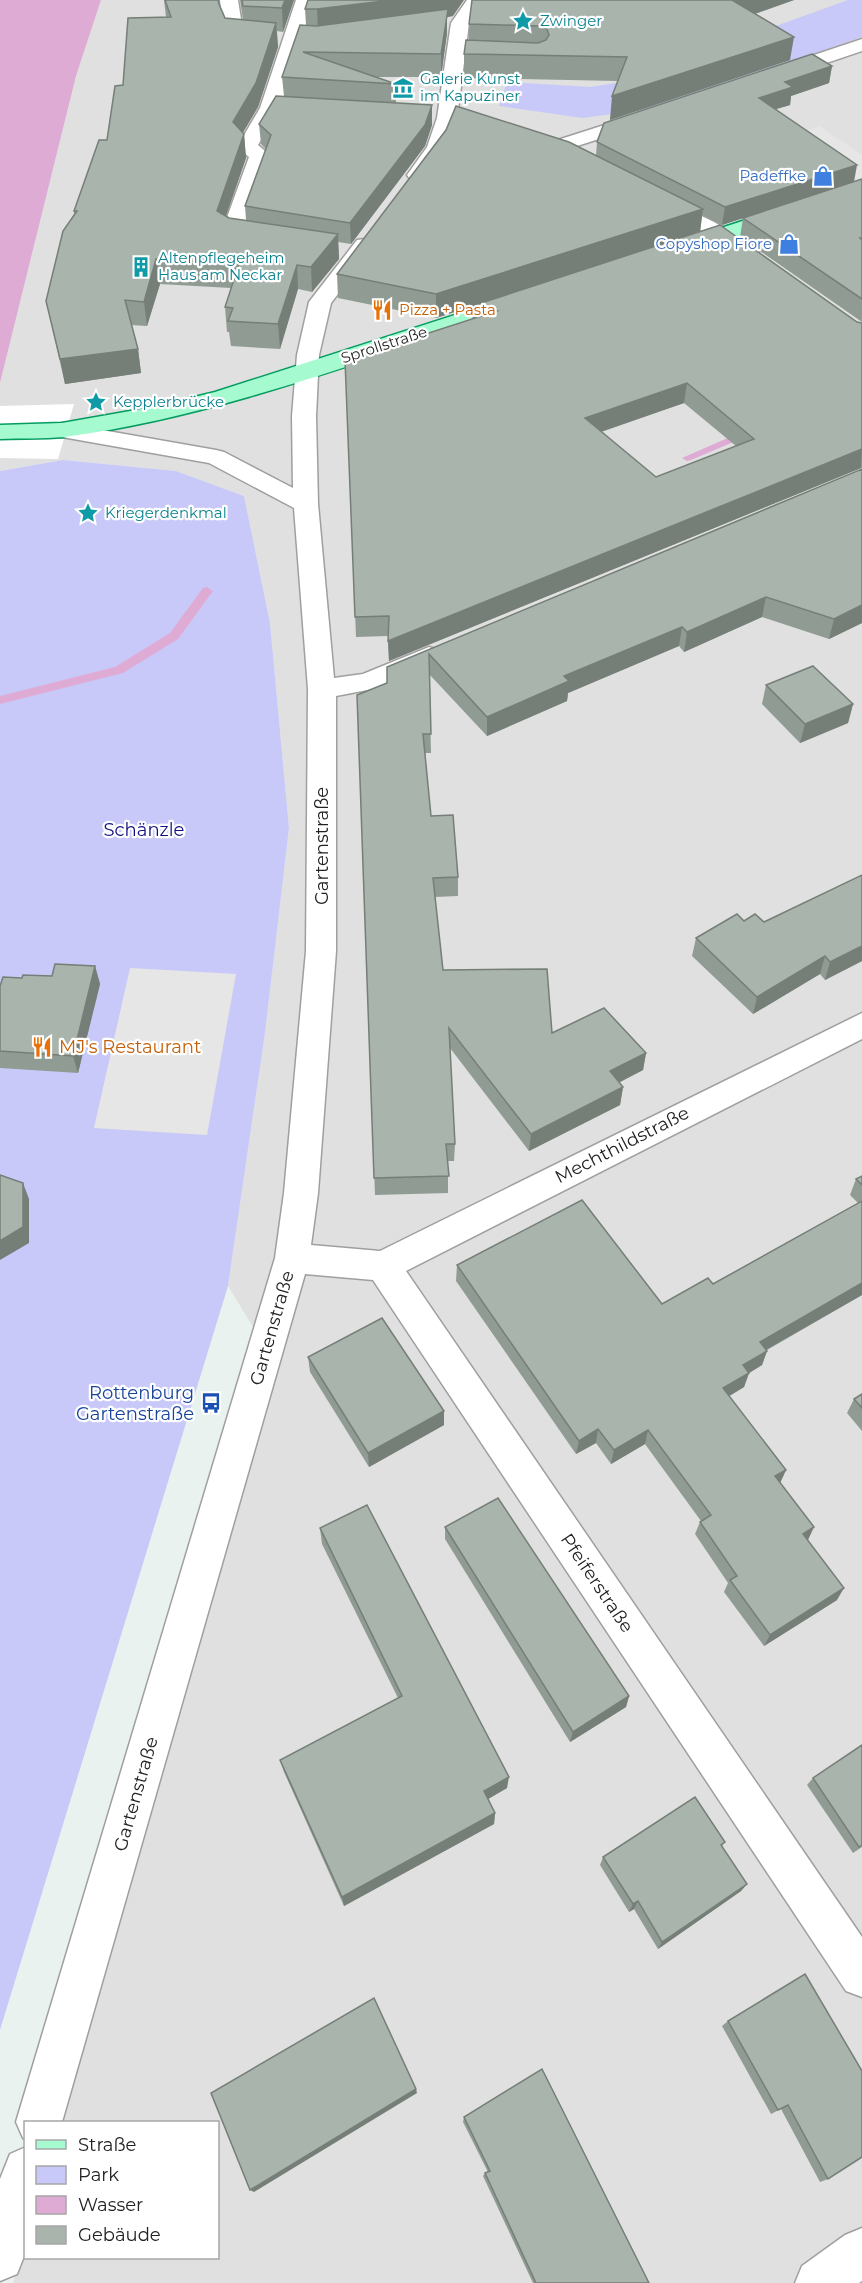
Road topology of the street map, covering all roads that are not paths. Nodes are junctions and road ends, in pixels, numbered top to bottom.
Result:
1 (229, 0) edge
2 (306, 0) edge
3 (476, 0) edge
4 (460, 23) junction
5 (440, 26) edge
6 (300, 40) junction
7 (862, 45) edge
8 (456, 55) junction
9 (477, 56) edge
10 (759, 80) edge
11 (270, 108) junction
12 (294, 110) edge
13 (657, 114) edge
14 (423, 117) edge
15 (447, 118) junction
16 (468, 124) edge
17 (531, 142) edge
18 (552, 148) junction
19 (577, 160) edge
20 (862, 188) edge
21 (402, 196) edge
22 (647, 196) edge
23 (380, 225) edge
24 (723, 235) junction
25 (278, 241) edge
26 (336, 250) edge
27 (359, 253) junction
28 (667, 253) edge
29 (768, 267) edge
30 (534, 296) edge
31 (307, 370) junction
32 (54, 430) junction
33 (0, 432) edge
34 (306, 504) junction
35 (456, 645) edge
36 (322, 689) junction
37 (862, 1025) edge
38 (292, 1258) junction
39 (383, 1266) junction
40 (862, 1975) edge
41 (39, 2121) edge
42 (24, 2177) edge
43 (862, 2252) edge
44 (0, 2257) edge
45 (819, 2283) edge

1 - 6 street
2 - 6 street
3 - 4 street
4 - 5 street
4 - 8 street
6 - 11 street
7 - 10 street
8 - 9 street
8 - 15 street
11 - 12 street
11 - 25 street
13 - 18 street
14 - 15 street
15 - 16 street
15 - 21 street
17 - 18 street
18 - 19 street
20 - 24 main road
22 - 24 street
23 - 27 street, Gartenstraße
24 - 28 main road
24 - 29 street
26 - 27 street
27 - 31 street, Gartenstraße
30 - 31 main road, Sprollstraße
31 - 32 main road, Sprollstraße
31 - 34 street, Gartenstraße
32 - 33 main road, Sprollstraße
32 - 34 street
34 - 36 street, Gartenstraße
35 - 36 street
36 - 38 street, Gartenstraße
37 - 39 street, Mechthildstraße
38 - 39 street
38 - 41 street, Gartenstraße
39 - 40 street, Pfeiferstraße
42 - 44 street
43 - 45 street

